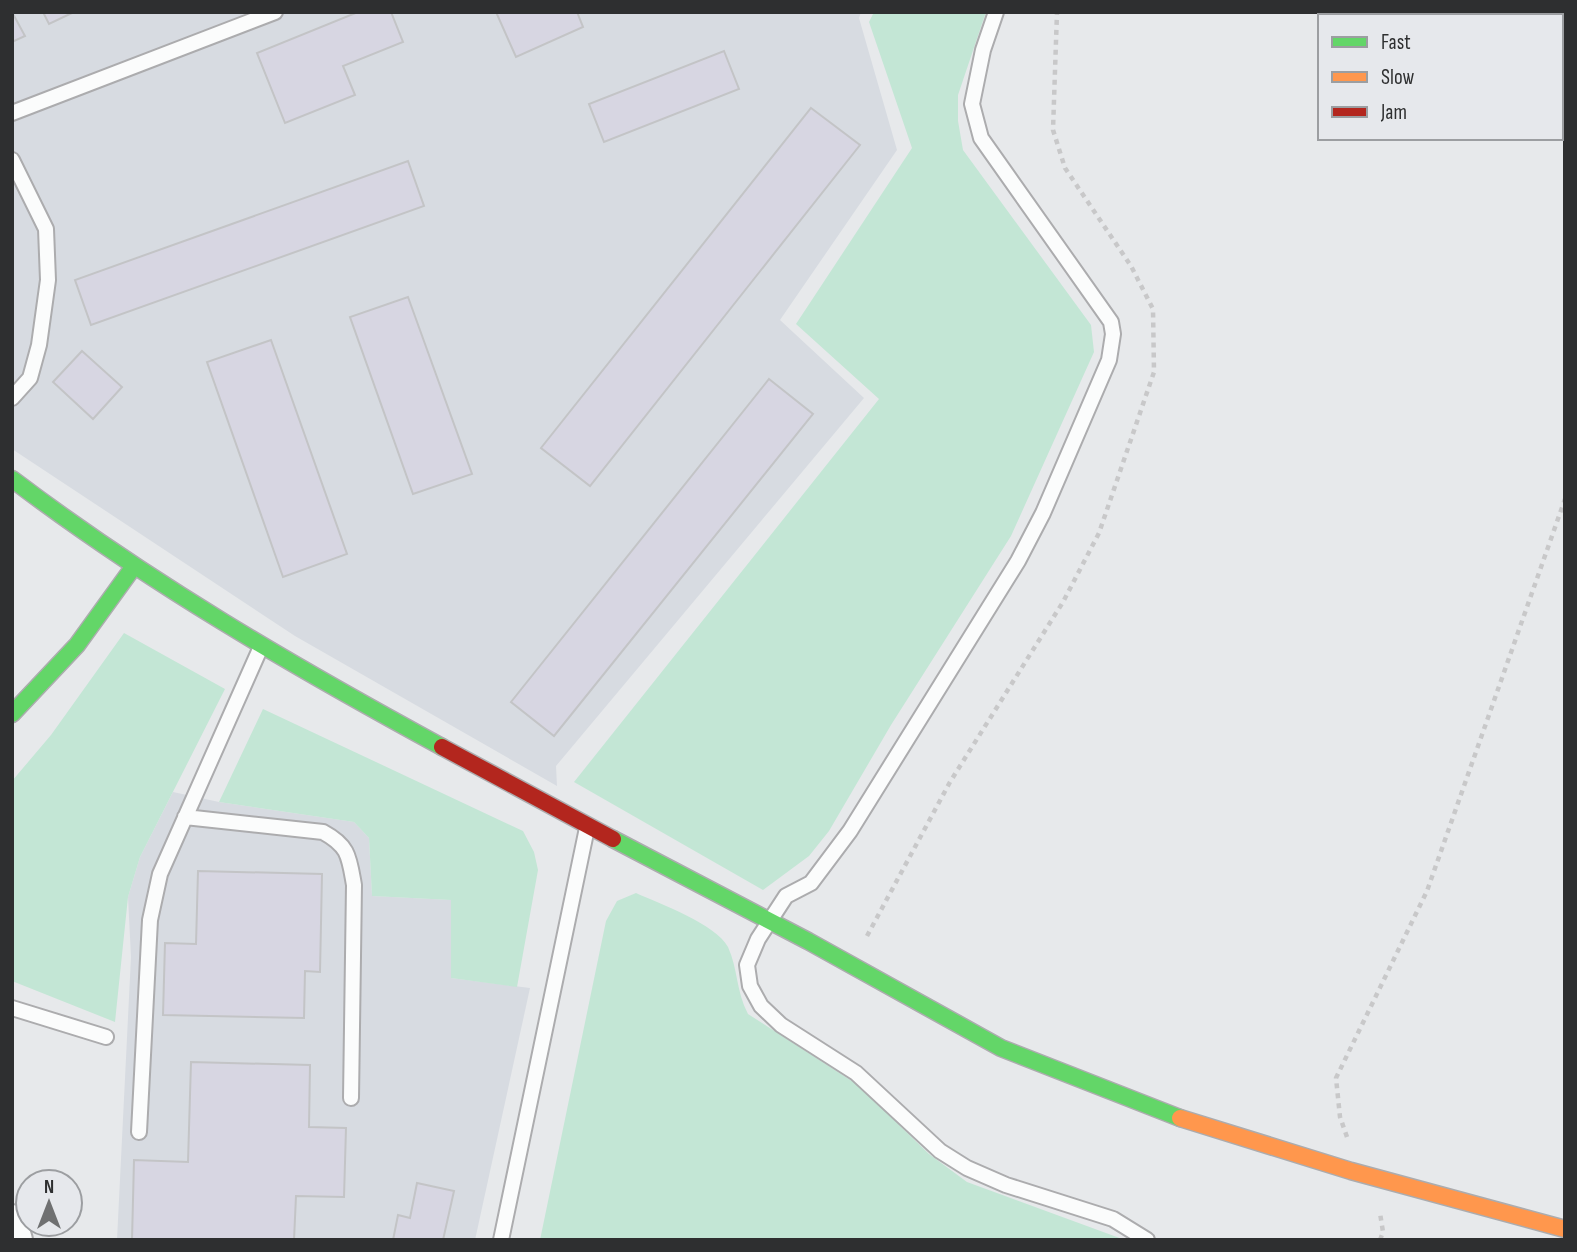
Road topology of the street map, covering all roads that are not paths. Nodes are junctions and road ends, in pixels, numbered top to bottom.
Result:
1 (275, 12) edge
2 (996, 12) edge
3 (12, 113) edge
4 (12, 160) edge
5 (12, 398) edge
6 (12, 479) edge
7 (132, 569) junction
8 (261, 646) junction
9 (12, 714) edge
10 (185, 817) junction
11 (587, 826) junction
12 (768, 921) junction
13 (12, 1007) edge
14 (106, 1037) dead end
15 (351, 1098) dead end
16 (139, 1132) dead end
17 (12, 1219) edge
18 (1565, 1229) edge
19 (18, 1240) edge
20 (501, 1240) edge
21 (1147, 1240) edge

1 - 3 lane
2 - 12 lane
4 - 5 lane
6 - 7 main road
7 - 8 main road
7 - 9 main road
8 - 10 lane
8 - 11 main road
10 - 15 lane
10 - 16 lane
11 - 12 main road
11 - 20 lane
12 - 18 main road
12 - 21 lane
13 - 14 lane
17 - 19 street

